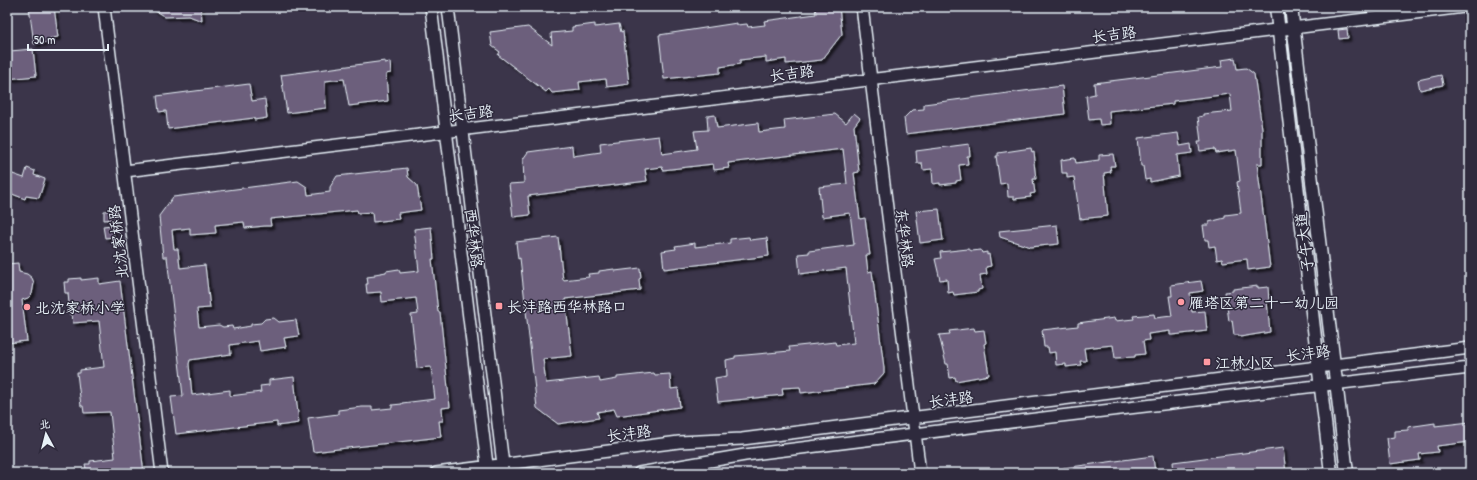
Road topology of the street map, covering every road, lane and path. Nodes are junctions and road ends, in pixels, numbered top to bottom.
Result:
1 (104, 7) edge
2 (431, 7) edge
3 (448, 7) edge
4 (862, 7) edge
5 (1276, 7) edge
6 (1291, 7) edge
7 (1464, 7) edge
8 (1294, 28) junction
9 (1278, 30) junction
10 (870, 79) junction
11 (464, 129) junction
12 (445, 132) junction
13 (125, 172) junction
14 (1470, 348) edge
15 (1335, 364) junction
16 (1320, 367) junction
17 (1470, 368) edge
18 (1337, 384) junction
19 (1321, 386) junction
20 (913, 418) junction
21 (915, 434) junction
22 (503, 469) edge
23 (488, 470) edge
24 (162, 473) edge
25 (436, 473) edge
26 (639, 473) edge
27 (920, 473) edge
28 (1331, 473) edge
29 (1347, 473) edge

1 - 13 street, 北沈家桥路
2 - 12 street, 西华林路
3 - 11 street, 西华林路
4 - 10 street, 东华林路
5 - 9 main road, 子午大道
6 - 8 main road, 子午大道
7 - 8 street, 长吉路
8 - 9 street, 长吉路
8 - 15 main road, 子午大道
9 - 10 street, 长吉路
9 - 16 main road, 子午大道
10 - 11 street, 长吉路
10 - 20 street, 东华林路
11 - 12 street, 长吉路
11 - 22 street, 西华林路
12 - 13 street, 长吉路
12 - 23 street, 西华林路
13 - 24 street, 北沈家桥路
14 - 15 street, 长沣路
15 - 16 street, 长沣路
15 - 18 main road, 子午大道
16 - 19 main road, 子午大道
16 - 20 street, 长沣路
17 - 18 street, 长沣路
18 - 19 street, 长沣路
18 - 29 main road, 子午大道
19 - 21 street, 长沣路
19 - 28 main road, 子午大道
20 - 21 street, 东华林路
20 - 22 street, 长沣路
21 - 26 street, 长沣路
21 - 27 street, 东华林路
22 - 23 street, 长沣路
23 - 25 street, 长沣路

